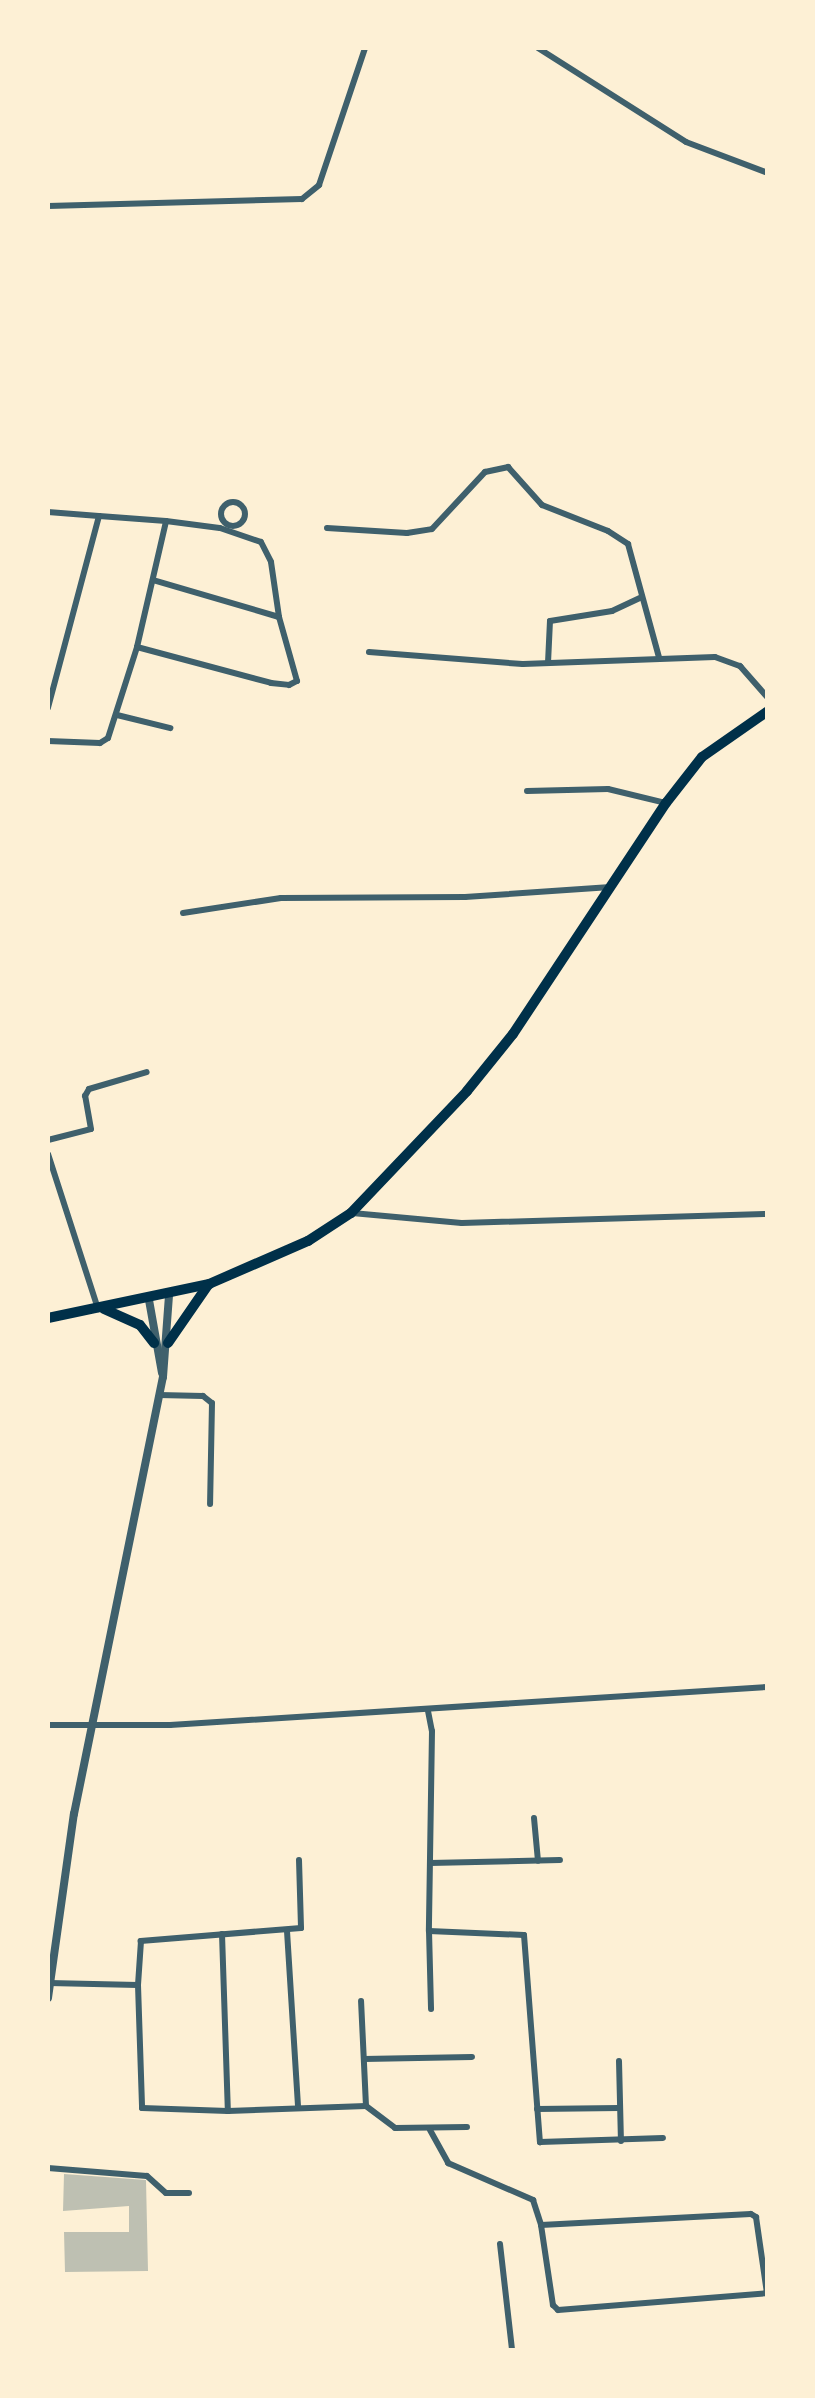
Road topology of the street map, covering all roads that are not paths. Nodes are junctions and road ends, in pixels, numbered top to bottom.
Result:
1 (365, 48) edge
2 (538, 48) edge
3 (768, 173) edge
4 (48, 206) edge
5 (48, 512) edge
6 (99, 516) junction
7 (166, 521) junction
8 (327, 528) dead end
9 (153, 580) junction
10 (642, 597) junction
11 (279, 617) junction
12 (136, 646) junction
13 (370, 652) dead end
14 (659, 657) junction
15 (548, 663) junction
16 (768, 698) edge
17 (48, 708) edge
18 (768, 711) edge
19 (117, 715) junction
20 (170, 728) dead end
21 (48, 741) edge
22 (527, 791) dead end
23 (666, 804) junction
24 (612, 887) junction
25 (183, 913) dead end
26 (147, 1072) dead end
27 (48, 1140) edge
28 (48, 1154) edge
29 (351, 1213) junction
30 (768, 1214) edge
31 (208, 1284) junction
32 (169, 1295) junction
33 (149, 1300) junction
34 (101, 1310) junction
35 (48, 1318) edge
36 (154, 1343) junction
37 (168, 1343) junction
38 (163, 1377) junction
39 (159, 1395) junction
40 (210, 1504) dead end
41 (768, 1687) edge
42 (428, 1711) junction
43 (48, 1724) edge
44 (94, 1728) junction
45 (534, 1818) dead end
46 (300, 1860) dead end
47 (560, 1860) dead end
48 (538, 1861) junction
49 (430, 1863) junction
50 (288, 1931) junction
51 (429, 1932) junction
52 (222, 1934) junction
53 (49, 1983) edge
54 (138, 1985) junction
55 (48, 1998) edge
56 (360, 2001) dead end
57 (432, 2009) dead end
58 (472, 2057) dead end
59 (364, 2059) junction
60 (619, 2061) dead end
61 (366, 2106) junction
62 (298, 2108) junction
63 (619, 2108) junction
64 (538, 2109) junction
65 (228, 2111) junction
66 (467, 2127) dead end
67 (430, 2130) junction
68 (663, 2138) dead end
69 (621, 2141) junction
70 (48, 2168) edge
71 (189, 2193) dead end
72 (542, 2225) junction
73 (500, 2244) dead end
74 (767, 2293) edge
75 (512, 2350) edge

1 - 4 street
2 - 3 street
5 - 6 street
6 - 7 street
6 - 17 street
7 - 9 street
7 - 11 street
8 - 10 street
9 - 11 street
9 - 12 street
10 - 14 street
10 - 15 street
11 - 12 street
12 - 19 street
13 - 15 street
14 - 15 street
14 - 16 street
18 - 23 highway
19 - 20 street
19 - 21 street
22 - 23 street
23 - 24 highway
24 - 25 street
24 - 29 highway
26 - 27 street
28 - 34 street
29 - 30 street
29 - 31 highway
31 - 32 highway
31 - 37 highway
32 - 33 highway
32 - 37 street
33 - 34 highway
33 - 36 street
34 - 35 highway
34 - 36 highway
36 - 38 street
37 - 38 street
38 - 39 street
39 - 40 street
39 - 44 street
41 - 42 street
42 - 44 street
42 - 49 street
43 - 44 street
44 - 53 street
45 - 48 street
46 - 50 street
47 - 48 street
48 - 49 street
49 - 51 street
50 - 52 street
50 - 62 street
51 - 57 street
51 - 64 street
52 - 54 street
52 - 65 street
53 - 54 street
53 - 55 street
54 - 65 street
56 - 59 street
58 - 59 street
59 - 61 street
60 - 63 street
61 - 62 street
61 - 67 street
62 - 65 street
63 - 64 street
63 - 69 street
64 - 69 street
66 - 67 street
67 - 72 street
68 - 69 street
70 - 71 street
72 - 74 street
72 - 74 street
73 - 75 street

